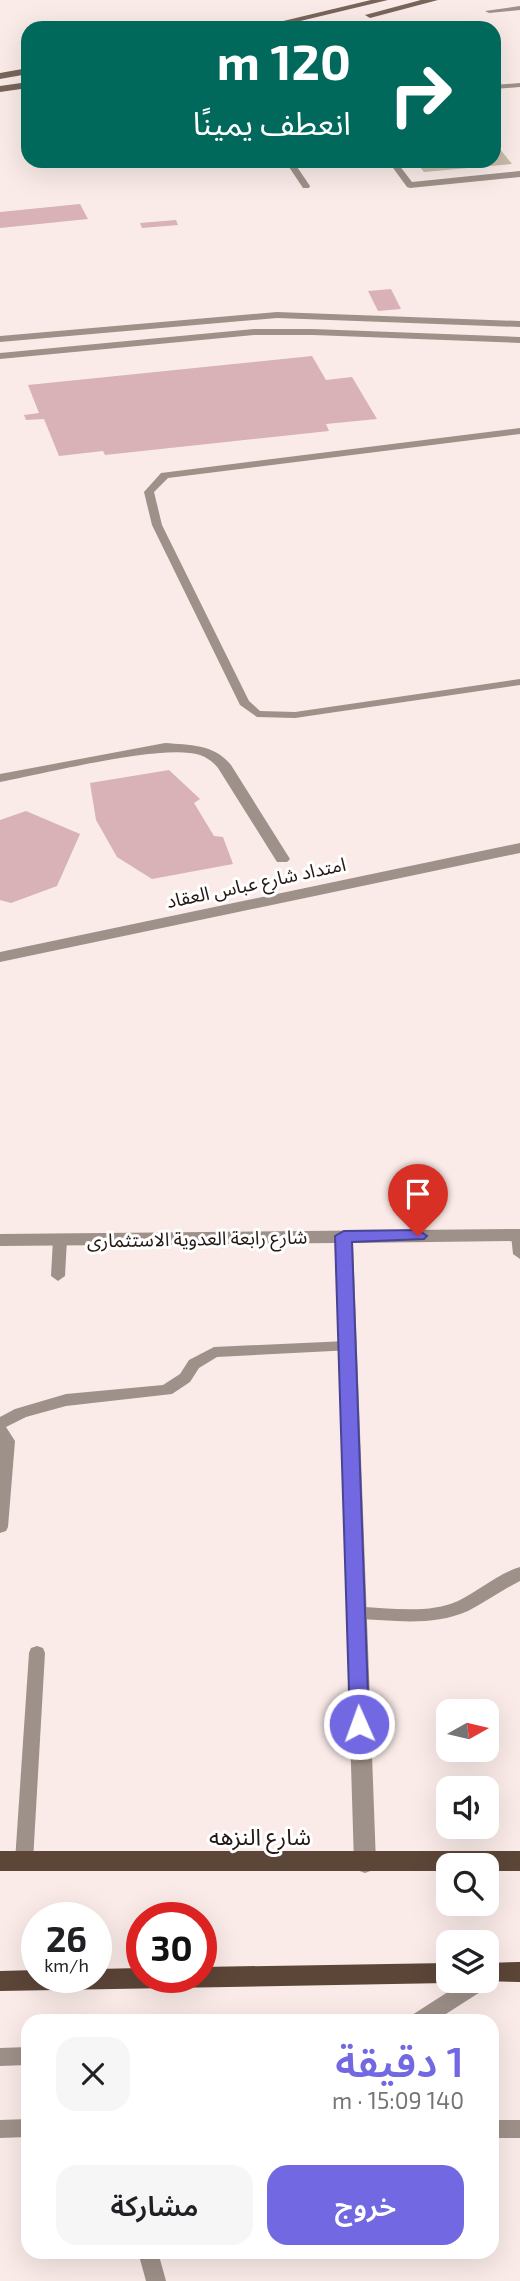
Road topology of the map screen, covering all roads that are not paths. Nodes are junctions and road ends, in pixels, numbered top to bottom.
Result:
1 (383, 0) edge
2 (433, 0) edge
3 (520, 8) edge
4 (489, 11) dead end
5 (360, 17) dead end
6 (290, 21) edge
7 (21, 72) edge
8 (0, 77) edge
9 (520, 85) edge
10 (21, 86) edge
11 (501, 86) edge
12 (12, 88) junction
13 (0, 89) edge
14 (294, 168) edge
15 (397, 168) edge
16 (520, 174) edge
17 (306, 186) dead end
18 (520, 324) edge
19 (0, 339) edge
20 (520, 340) edge
21 (0, 356) edge
22 (520, 431) edge
23 (520, 682) edge
24 (0, 778) edge
25 (520, 848) edge
26 (282, 859) dead end
27 (0, 957) edge
28 (519, 1235) edge
29 (344, 1236) junction
30 (60, 1239) junction
31 (0, 1240) edge
32 (520, 1254) edge
33 (58, 1276) dead end
34 (347, 1346) junction
35 (0, 1427) edge
36 (0, 1527) edge
37 (520, 1573) edge
38 (355, 1613) junction
39 (37, 1653) dead end
40 (0, 1861) edge
41 (24, 1861) junction
42 (520, 1861) edge
43 (365, 1863) junction
44 (0, 1873) edge
45 (520, 1972) edge
46 (436, 1973) edge
47 (499, 1975) edge
48 (0, 1981) edge
49 (461, 1993) edge
50 (430, 2014) edge
51 (21, 2056) edge
52 (0, 2057) edge
53 (21, 2128) edge
54 (0, 2129) edge
55 (499, 2129) edge
56 (520, 2129) edge
57 (150, 2259) edge
58 (156, 2281) edge

1 - 6 street
2 - 5 street
3 - 4 lane
7 - 8 street
8 - 12 street
9 - 11 lane
10 - 12 street
12 - 13 street
14 - 17 lane
15 - 16 lane
18 - 19 lane
20 - 21 lane
22 - 23 lane
24 - 26 street
25 - 27 street, امتداد شارع عباس العقاد
28 - 29 street, شارع رابعة العدوية الاستثمارى
28 - 32 lane
29 - 30 street, شارع رابعة العدوية الاستثمارى
29 - 34 street
30 - 31 street, شارع رابعة العدوية الاستثمارى
30 - 33 lane
34 - 35 lane
34 - 38 street
35 - 36 lane
37 - 38 lane
38 - 43 street
39 - 41 lane
40 - 41 main road, شارع النزهه
41 - 43 main road, شارع النزهه
41 - 44 main road
42 - 43 main road, شارع النزهه
45 - 47 main road
46 - 48 main road
49 - 50 lane
51 - 52 lane
53 - 54 lane
55 - 56 lane
57 - 58 lane

